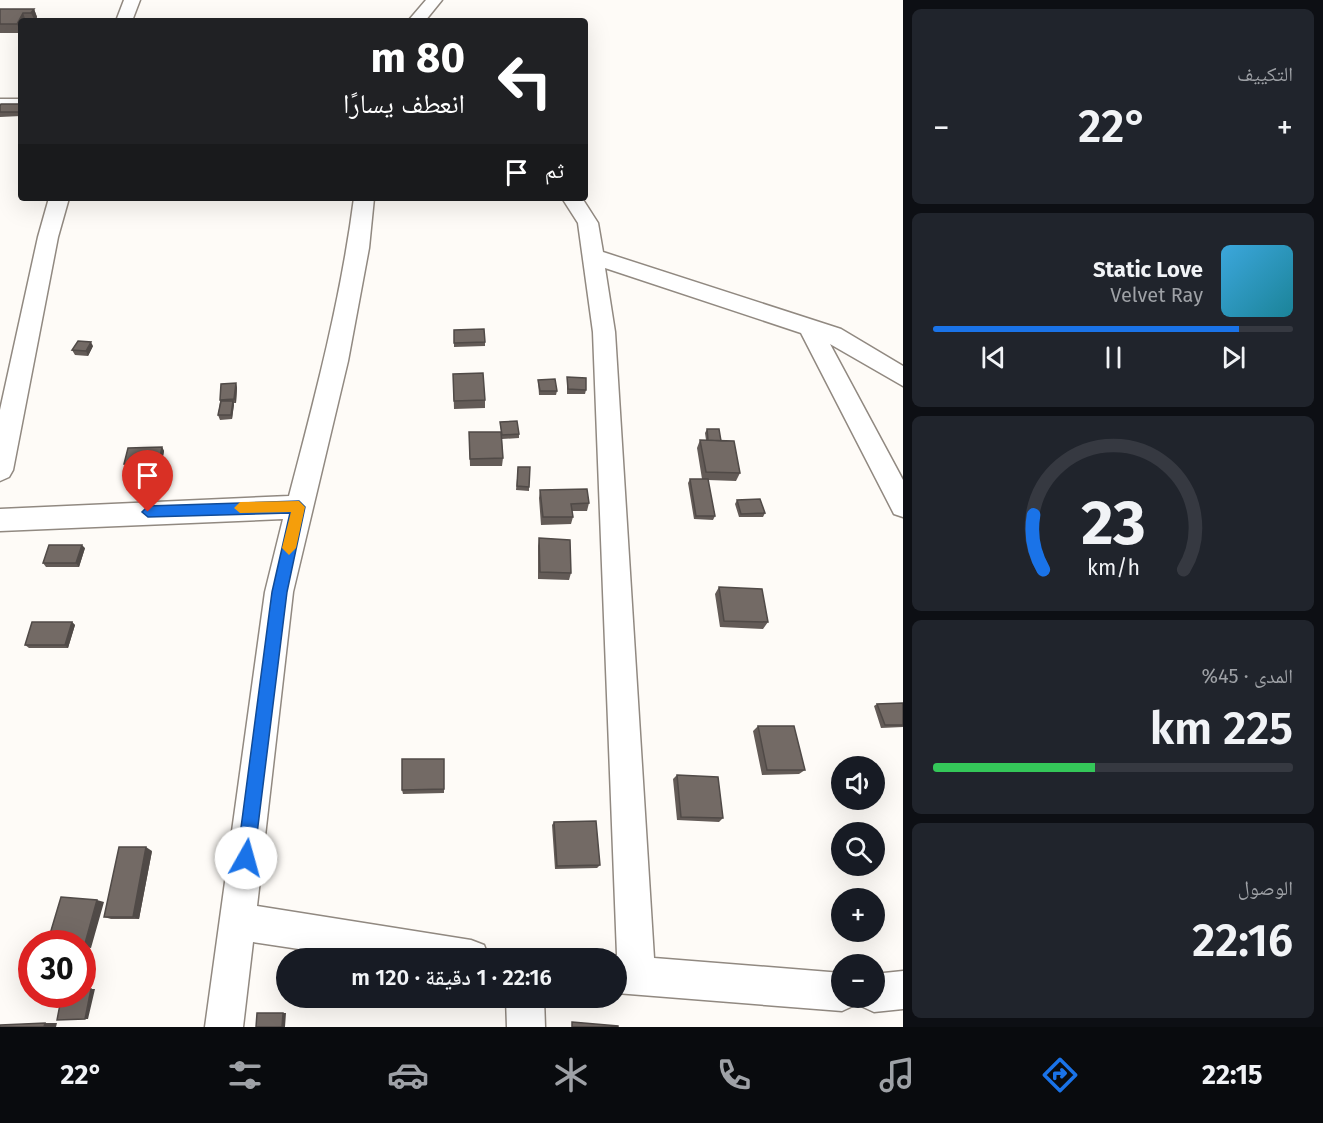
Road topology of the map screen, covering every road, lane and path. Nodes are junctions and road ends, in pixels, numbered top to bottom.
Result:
1 (132, 0) edge
2 (434, 0) edge
3 (125, 18) edge
4 (419, 18) edge
5 (0, 104) edge
6 (18, 104) edge
7 (58, 201) edge
8 (364, 201) edge
9 (574, 201) edge
10 (595, 258) junction
11 (810, 328) junction
12 (903, 376) edge
13 (0, 470) edge
14 (903, 506) edge
15 (299, 507) junction
16 (0, 520) edge
17 (237, 921) junction
18 (408, 948) edge
19 (625, 948) edge
20 (627, 975) edge
21 (903, 990) edge
22 (831, 991) edge
23 (885, 992) edge
24 (525, 1008) edge
25 (224, 1027) edge
26 (525, 1027) edge

1 - 3 street
2 - 4 street
5 - 6 street
7 - 13 street
8 - 15 street
9 - 10 street
10 - 11 street
10 - 19 street
11 - 12 street
11 - 14 street
15 - 16 street
15 - 17 street
17 - 18 street
17 - 25 street
20 - 22 street
21 - 23 street
24 - 26 street

